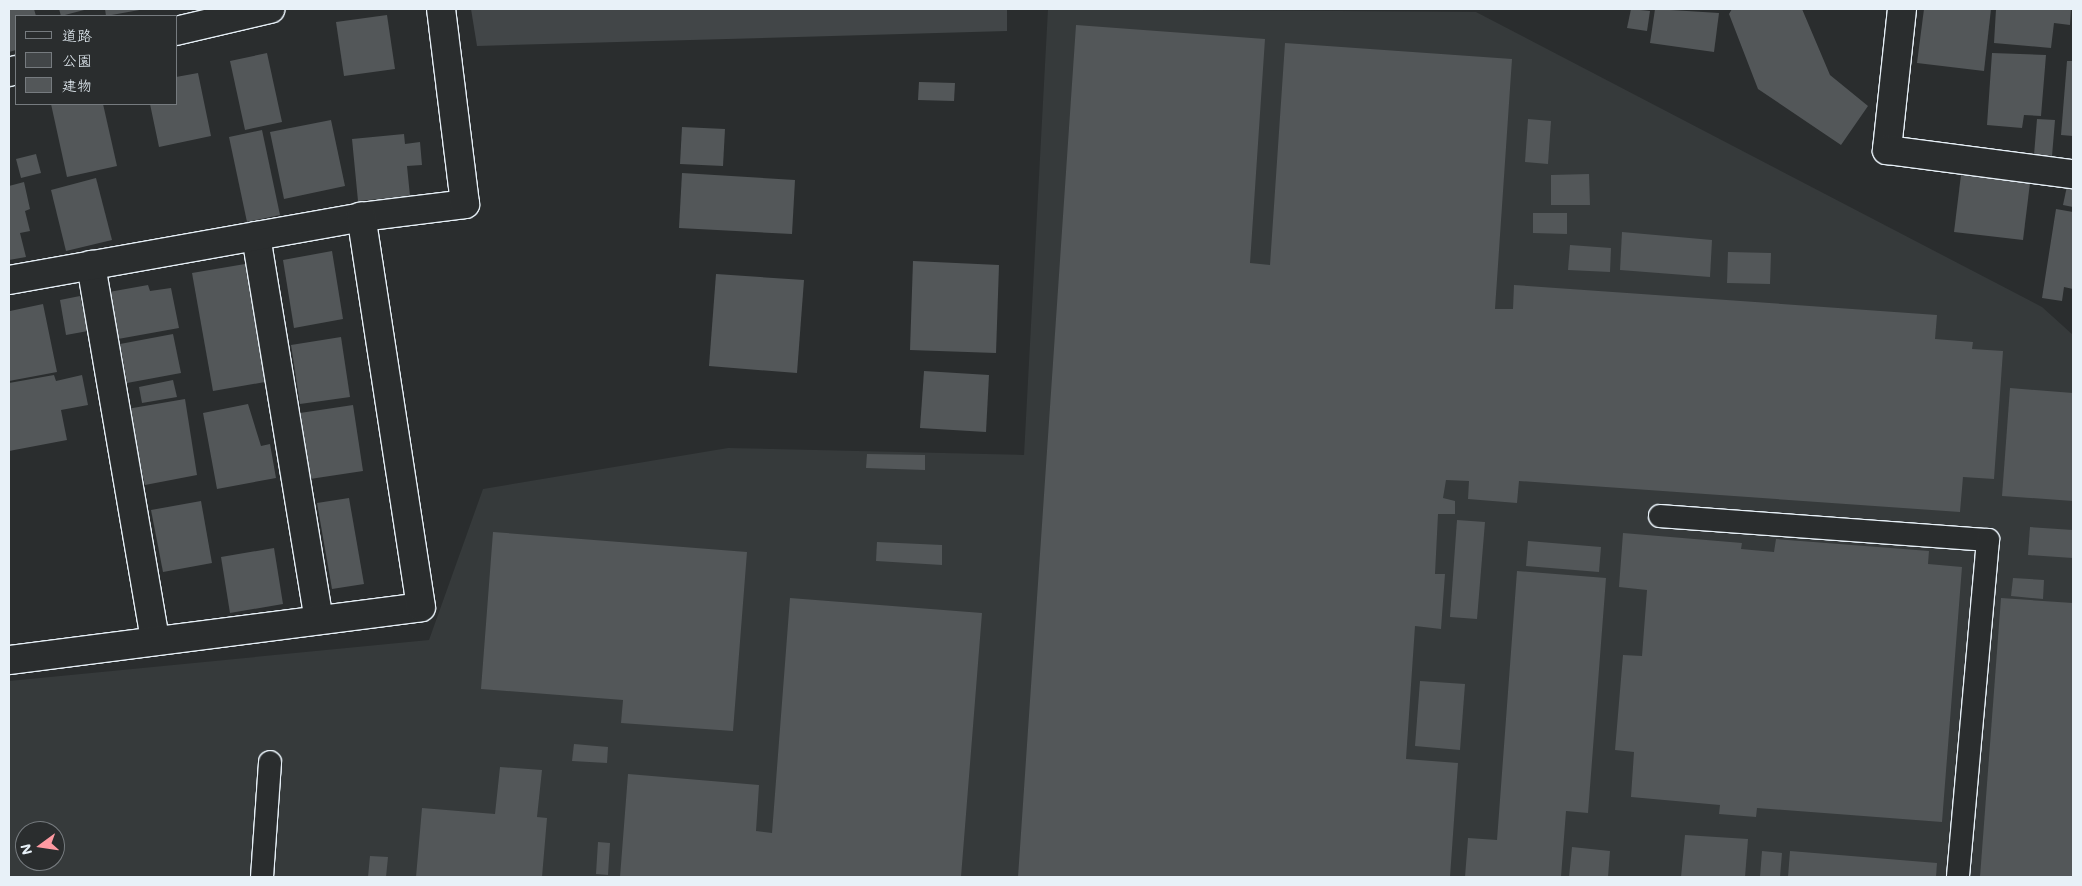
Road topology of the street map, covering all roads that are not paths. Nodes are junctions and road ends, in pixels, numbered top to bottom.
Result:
1 (270, 9) edge
2 (441, 9) edge
3 (1902, 9) edge
4 (178, 31) edge
5 (2073, 174) edge
6 (361, 217) junction
7 (256, 236) junction
8 (91, 265) junction
9 (9, 280) edge
10 (1660, 516) dead end
11 (319, 619) junction
12 (155, 639) junction
13 (9, 660) edge
14 (270, 762) dead end
15 (262, 877) edge
16 (1958, 877) edge

1 - 4 street
2 - 6 street
3 - 5 street
6 - 7 street
6 - 11 street
7 - 8 street
7 - 11 street
8 - 9 street
8 - 12 street
10 - 16 lane
11 - 12 street
12 - 13 street
14 - 15 lane

